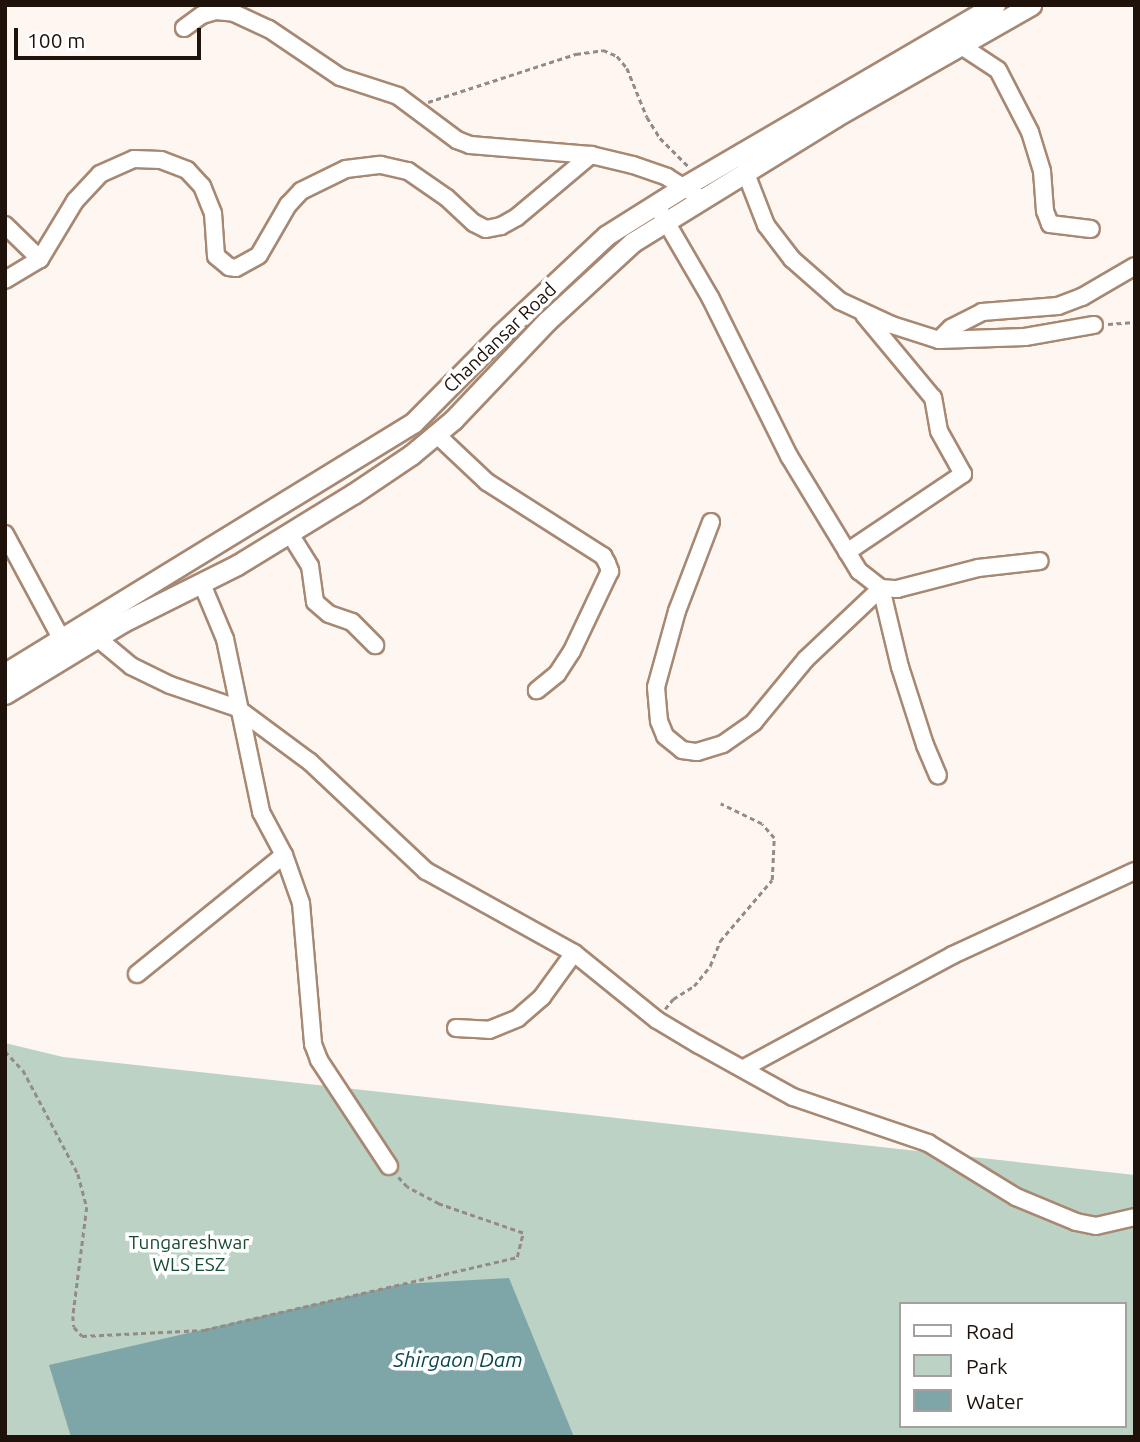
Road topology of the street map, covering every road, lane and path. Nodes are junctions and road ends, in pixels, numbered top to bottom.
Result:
1 (995, 5) edge
2 (1031, 5) edge
3 (184, 28) dead end
4 (961, 45) junction
5 (415, 106) junction
6 (591, 155) junction
7 (744, 171) junction
8 (693, 181) junction
9 (702, 199) junction
10 (656, 204) junction
11 (667, 221) junction
12 (5, 225) edge
13 (1091, 229) dead end
14 (40, 259) junction
15 (1135, 267) edge
16 (5, 280) edge
17 (860, 310) junction
18 (1135, 322) edge
19 (1094, 325) joint
20 (939, 340) junction
21 (436, 435) junction
22 (710, 522) dead end
23 (5, 534) edge
24 (290, 534) junction
25 (847, 552) junction
26 (1040, 561) dead end
27 (202, 584) junction
28 (881, 588) junction
29 (90, 631) junction
30 (375, 645) dead end
31 (66, 647) junction
32 (5, 673) edge
33 (537, 690) dead end
34 (5, 694) edge
35 (237, 708) junction
36 (939, 775) dead end
37 (721, 804) dead end
38 (284, 855) junction
39 (1133, 873) edge
40 (574, 953) junction
41 (137, 974) dead end
42 (657, 1020) junction
43 (456, 1028) dead end
44 (5, 1051) edge
45 (744, 1069) junction
46 (389, 1166) joint
47 (1135, 1217) edge

1 - 8 main road, Chandansar Road
2 - 4 main road
3 - 5 street
4 - 7 main road
4 - 13 street
5 - 6 street
5 - 8 path
6 - 8 street
6 - 14 street
7 - 9 main road
7 - 17 street
8 - 9 street
8 - 10 main road, Chandansar Road
9 - 11 main road
10 - 11 street
10 - 29 main road, Chandansar Road
11 - 21 main road
11 - 25 street
12 - 14 street
14 - 16 street
15 - 20 street
17 - 20 street
17 - 25 street
18 - 19 path
19 - 20 street
21 - 24 main road
21 - 33 street
22 - 28 street
23 - 31 street
24 - 27 main road
24 - 30 street
25 - 28 street
26 - 28 street
27 - 29 main road
27 - 35 street
28 - 36 street
29 - 31 main road
29 - 35 street
31 - 32 main road
31 - 34 main road
35 - 38 street
35 - 40 street
37 - 42 path
38 - 41 street
38 - 46 street
39 - 45 street
40 - 42 street
40 - 43 street
42 - 45 street
44 - 46 path
45 - 47 street

